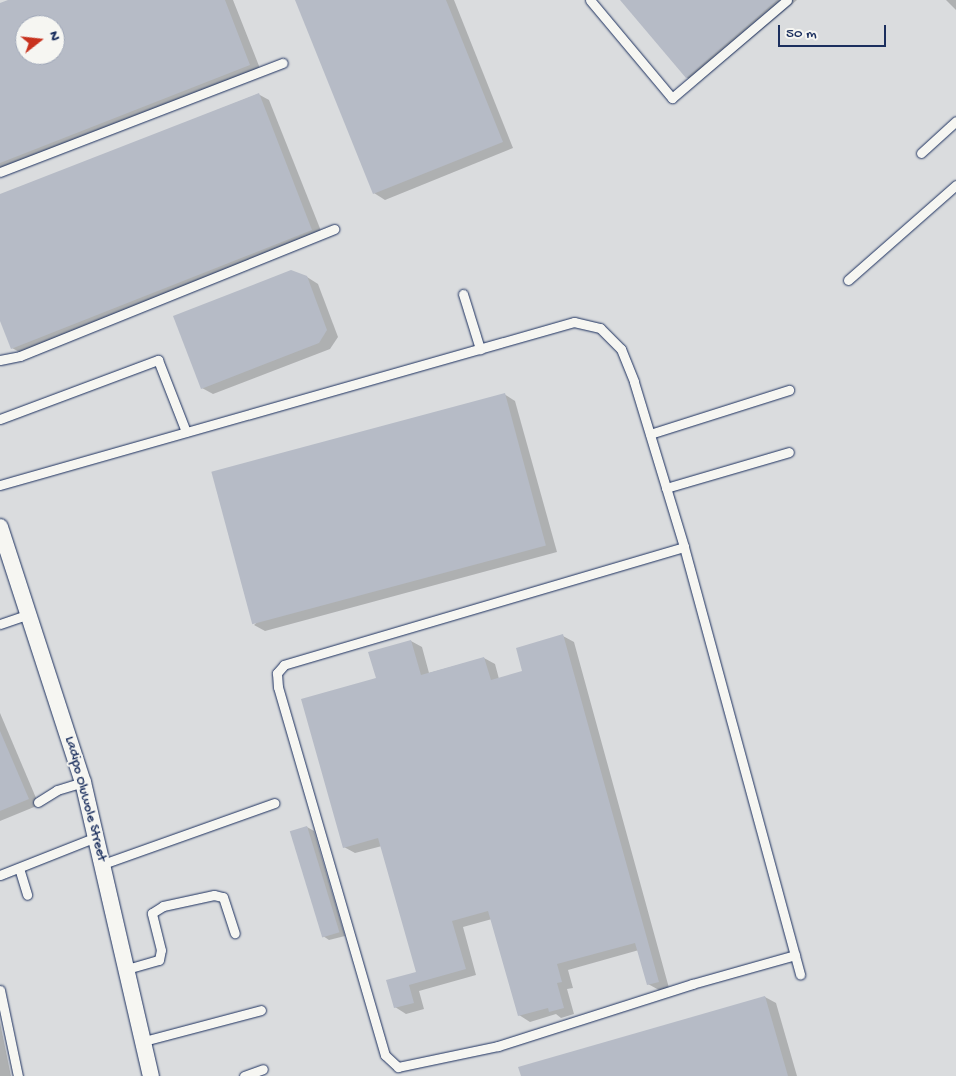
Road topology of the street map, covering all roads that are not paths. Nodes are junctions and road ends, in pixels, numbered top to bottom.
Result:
1 (590, 0) edge
2 (787, 0) edge
3 (283, 63) dead end
4 (956, 121) edge
5 (921, 153) dead end
6 (0, 172) edge
7 (956, 185) edge
8 (334, 229) dead end
9 (848, 280) dead end
10 (463, 294) dead end
11 (480, 349) junction
12 (0, 360) edge
13 (789, 390) dead end
14 (0, 419) edge
15 (186, 432) junction
16 (650, 434) junction
17 (789, 452) dead end
18 (0, 485) edge
19 (666, 488) junction
20 (1, 536) edge
21 (684, 547) junction
22 (29, 614) junction
23 (0, 624) edge
24 (83, 782) junction
25 (38, 802) dead end
26 (274, 803) dead end
27 (96, 837) junction
28 (103, 864) junction
29 (18, 868) junction
30 (0, 875) edge
31 (27, 895) dead end
32 (236, 933) dead end
33 (795, 955) junction
34 (127, 969) junction
35 (800, 975) dead end
36 (0, 990) edge
37 (261, 1010) dead end
38 (144, 1041) junction
39 (263, 1069) dead end
40 (18, 1076) edge
41 (152, 1076) edge
42 (244, 1076) edge

1 - 2 lane
3 - 6 lane
4 - 5 lane
7 - 9 lane
8 - 12 lane
10 - 11 lane
11 - 15 lane
11 - 16 lane
13 - 16 lane
14 - 15 lane
15 - 18 lane
16 - 19 lane
17 - 19 lane
19 - 21 lane
20 - 22 street, Ladipo Oluwole Street
21 - 33 lane
21 - 33 lane
22 - 23 lane
22 - 24 street, Ladipo Oluwole Street
24 - 25 lane
24 - 27 street, Ladipo Oluwole Street
26 - 28 lane
27 - 28 street, Ladipo Oluwole Street
27 - 29 lane
28 - 34 street, Ladipo Oluwole Street
29 - 30 lane
29 - 31 lane
32 - 34 lane
33 - 35 lane
34 - 38 street, Ladipo Oluwole Street
36 - 40 lane
37 - 38 lane
38 - 41 street, Ladipo Oluwole Street
39 - 42 lane

